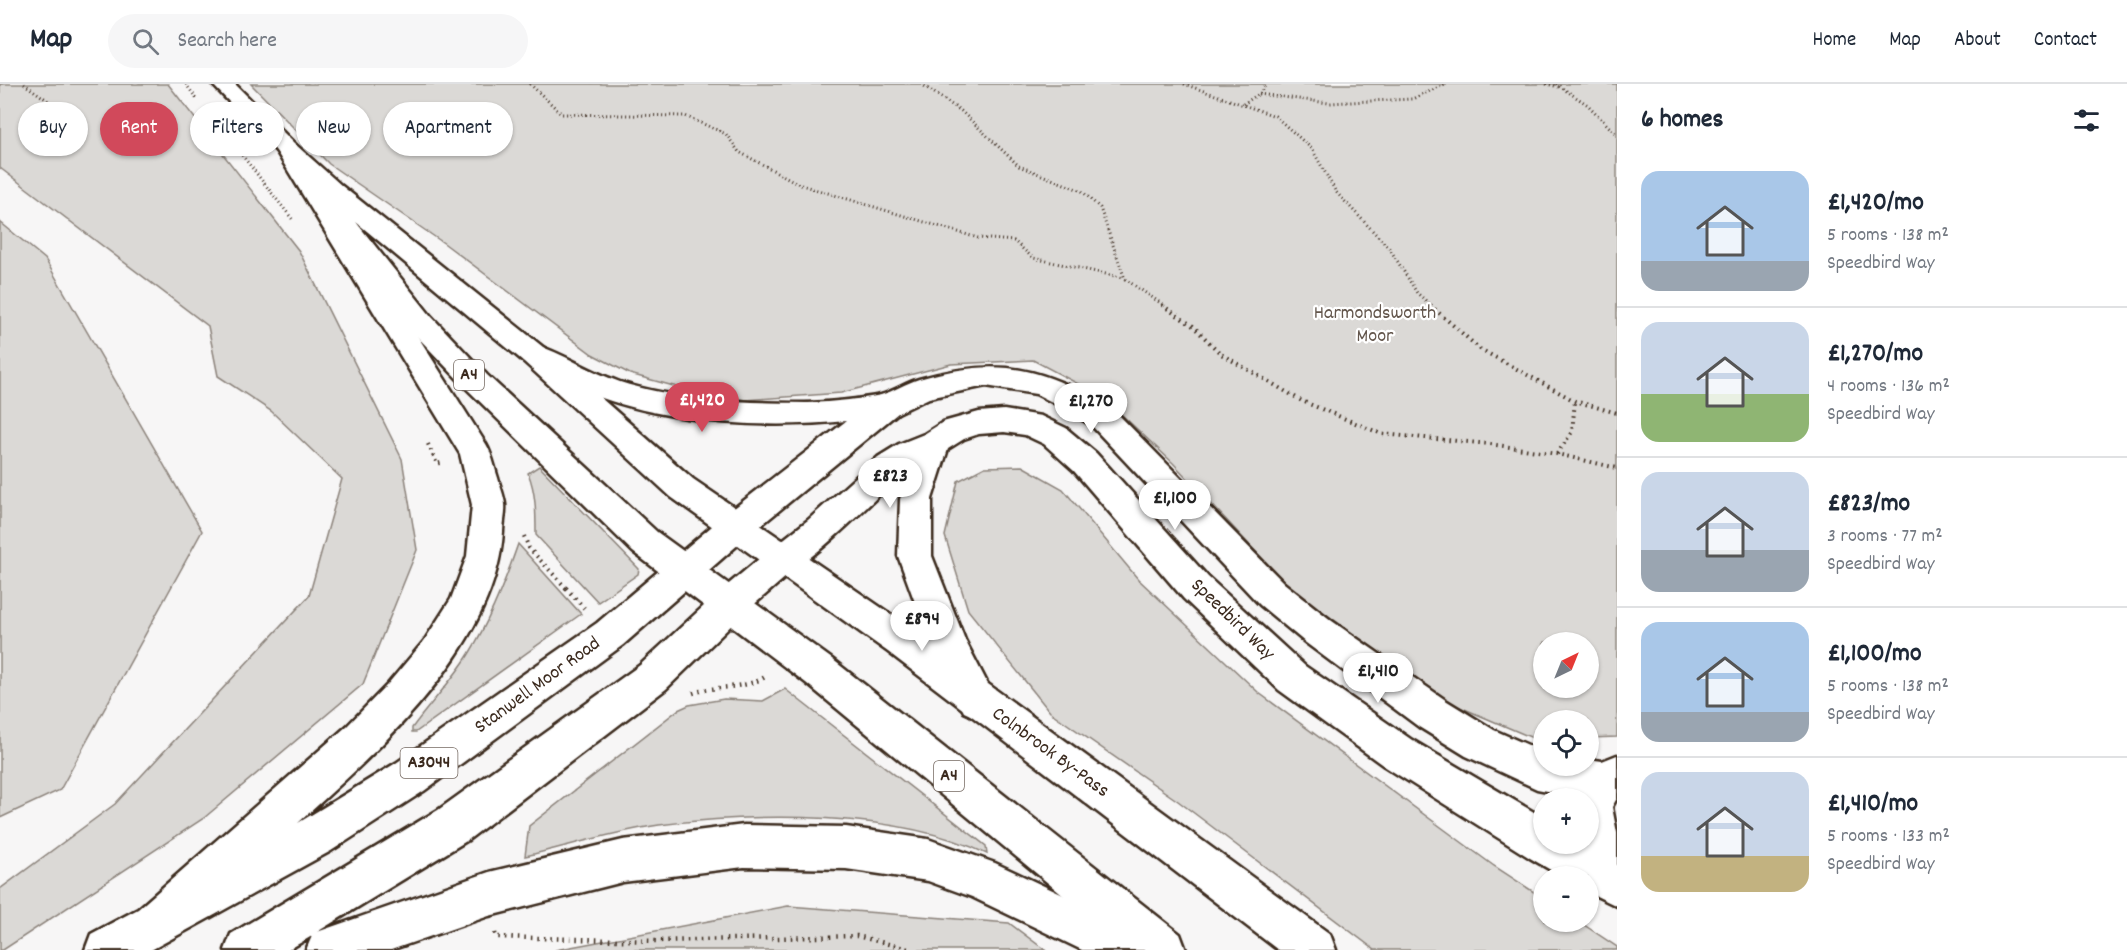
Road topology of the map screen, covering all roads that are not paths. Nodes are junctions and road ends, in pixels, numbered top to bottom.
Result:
1 (223, 84) edge
2 (287, 149) junction
3 (533, 354) junction
4 (887, 405) junction
5 (934, 442) junction
6 (736, 526) junction
7 (783, 559) junction
8 (684, 570) junction
9 (730, 604) junction
10 (977, 700) junction
11 (1610, 777) edge
12 (1533, 836) edge
13 (1563, 854) edge
14 (1617, 873) edge
15 (1617, 885) edge
16 (153, 925) junction
17 (107, 950) edge
18 (247, 950) edge
19 (328, 950) edge
20 (1130, 950) edge
21 (1164, 950) edge
22 (1314, 950) edge

1 - 2 main road, A4
2 - 3 main road, A4
2 - 8 main road, A4
2 - 16 main road
3 - 4 main road
3 - 6 main road, A4
4 - 6 main road
4 - 11 main road
5 - 7 main road, Speedbird Way
5 - 10 main road
5 - 12 main road, Speedbird Way
6 - 7 main road, A4
6 - 8 main road, Stanwell Moor Road / A3044
7 - 9 main road
7 - 10 main road, Colnbrook By-Pass / A4
8 - 9 main road, A4
8 - 16 main road, Stanwell Moor Road / A3044
9 - 18 main road
9 - 21 main road, A4
10 - 22 main road, Colnbrook By-Pass / A4
11 - 14 main road
13 - 15 main road, Speedbird Way
16 - 17 main road, Stanwell Moor Road / A3044
19 - 20 main road

